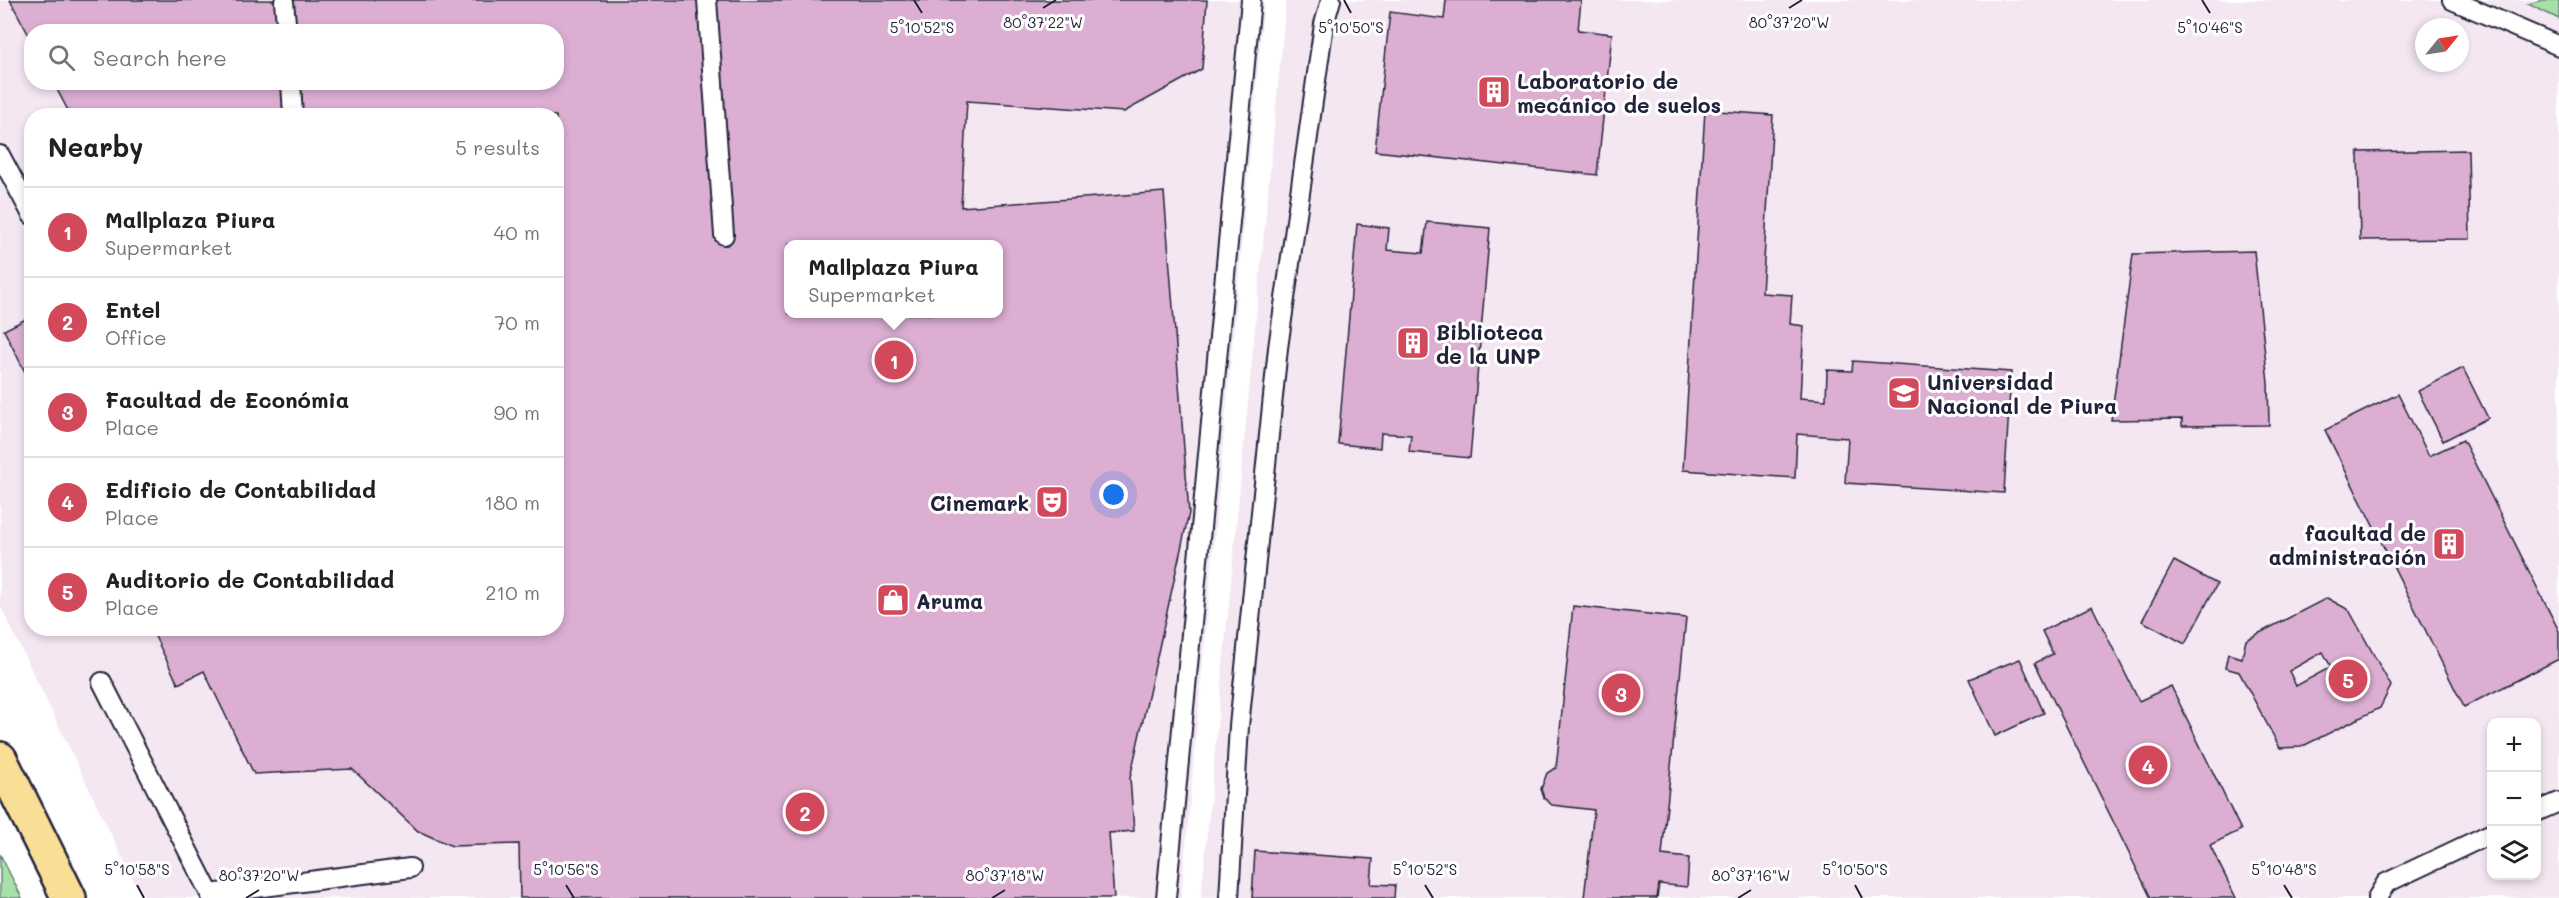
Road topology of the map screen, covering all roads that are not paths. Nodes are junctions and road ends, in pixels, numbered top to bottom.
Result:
1 (707, 0) edge
2 (1251, 0) edge
3 (1331, 0) edge
4 (2452, 0) edge
5 (284, 2) dead end
6 (285, 24) edge
7 (2559, 46) edge
8 (291, 90) edge
9 (293, 108) edge
10 (0, 155) edge
11 (24, 200) edge
12 (724, 235) dead end
13 (102, 682) dead end
14 (0, 759) edge
15 (2559, 802) edge
16 (2541, 810) edge
17 (2487, 835) edge
18 (410, 868) dead end
19 (211, 896) edge
20 (69, 898) edge
21 (1166, 898) edge
22 (1229, 898) edge
23 (2377, 898) edge

1 - 12 lane
2 - 21 lane
3 - 22 lane
4 - 7 lane
5 - 6 lane
8 - 9 lane
10 - 11 lane
13 - 19 lane
14 - 20 highway
15 - 16 lane
17 - 23 lane
18 - 19 lane

